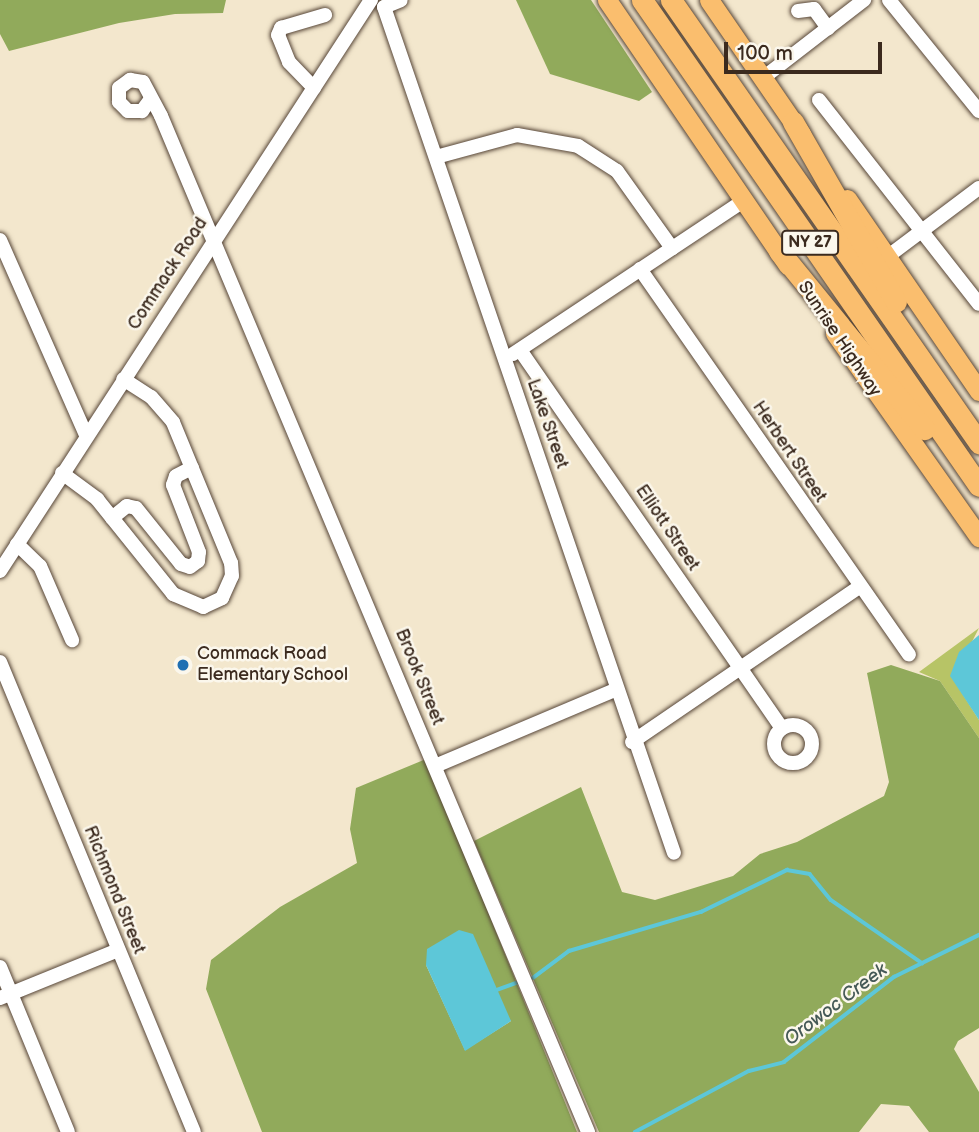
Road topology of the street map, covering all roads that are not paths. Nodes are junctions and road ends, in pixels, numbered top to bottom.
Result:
1 (401, 0) edge
2 (607, 0) edge
3 (642, 0) edge
4 (671, 0) edge
5 (709, 0) edge
6 (864, 0) edge
7 (889, 0) edge
8 (375, 3) edge
9 (798, 11) dead end
10 (325, 15) dead end
11 (828, 28) junction
12 (763, 78) junction
13 (314, 88) junction
14 (150, 100) dead end
15 (819, 100) dead end
16 (979, 111) edge
17 (793, 122) junction
18 (436, 157) junction
19 (979, 188) edge
20 (745, 200) junction
21 (923, 234) junction
22 (215, 237) junction
23 (0, 240) edge
24 (673, 247) junction
25 (779, 251) junction
26 (887, 257) junction
27 (640, 268) junction
28 (979, 304) edge
29 (520, 350) junction
30 (504, 358) junction
31 (922, 362) junction
32 (123, 379) junction
33 (979, 391) edge
34 (86, 435) junction
35 (979, 443) edge
36 (192, 468) junction
37 (62, 473) junction
38 (979, 486) edge
39 (979, 492) edge
40 (112, 518) junction
41 (979, 537) edge
42 (17, 544) junction
43 (0, 571) edge
44 (859, 587) junction
45 (72, 640) dead end
46 (909, 654) dead end
47 (0, 662) edge
48 (740, 668) junction
49 (615, 690) junction
50 (782, 728) dead end
51 (632, 743) junction
52 (435, 766) junction
53 (674, 853) dead end
54 (118, 950) junction
55 (0, 967) edge
56 (5, 995) edge
57 (68, 1132) edge
58 (194, 1132) edge
59 (588, 1132) edge

1 - 8 street
2 - 20 main road, Sunrise Highway
3 - 38 highway, Sunrise Highway / NY 27
4 - 31 highway, NY 27
5 - 12 main road
6 - 11 street
7 - 16 street
8 - 13 street, Commack Road
8 - 18 street, Lake Street
9 - 11 street
10 - 13 street
11 - 12 street
12 - 17 main road
13 - 22 street, Commack Road
14 - 22 street, Brook Street
15 - 21 street
17 - 26 main road
17 - 31 highway
18 - 24 street
18 - 30 street, Lake Street
19 - 21 street
20 - 24 street
20 - 25 main road, Sunrise Highway
21 - 26 street
21 - 28 street
22 - 32 street, Commack Road
22 - 52 street, Brook Street
23 - 34 street
24 - 27 street
25 - 39 highway
25 - 41 main road, Sunrise Highway
26 - 33 main road
27 - 29 street
27 - 44 street, Herbert Street
29 - 30 street
29 - 48 street, Elliott Street
30 - 49 street, Lake Street
31 - 35 highway, NY 27
32 - 34 street, Commack Road
32 - 36 street
34 - 37 street, Commack Road
36 - 40 street
36 - 40 street
37 - 40 street
37 - 42 street, Commack Road
42 - 43 street, Commack Road
42 - 45 street
44 - 46 street, Herbert Street
44 - 48 street
47 - 54 street, Richmond Street
48 - 50 street, Elliott Street
48 - 51 street
49 - 51 street, Lake Street
49 - 52 street
51 - 53 street, Lake Street
52 - 59 street, Brook Street
54 - 56 street
54 - 58 street, Richmond Street
55 - 56 street
56 - 57 street

